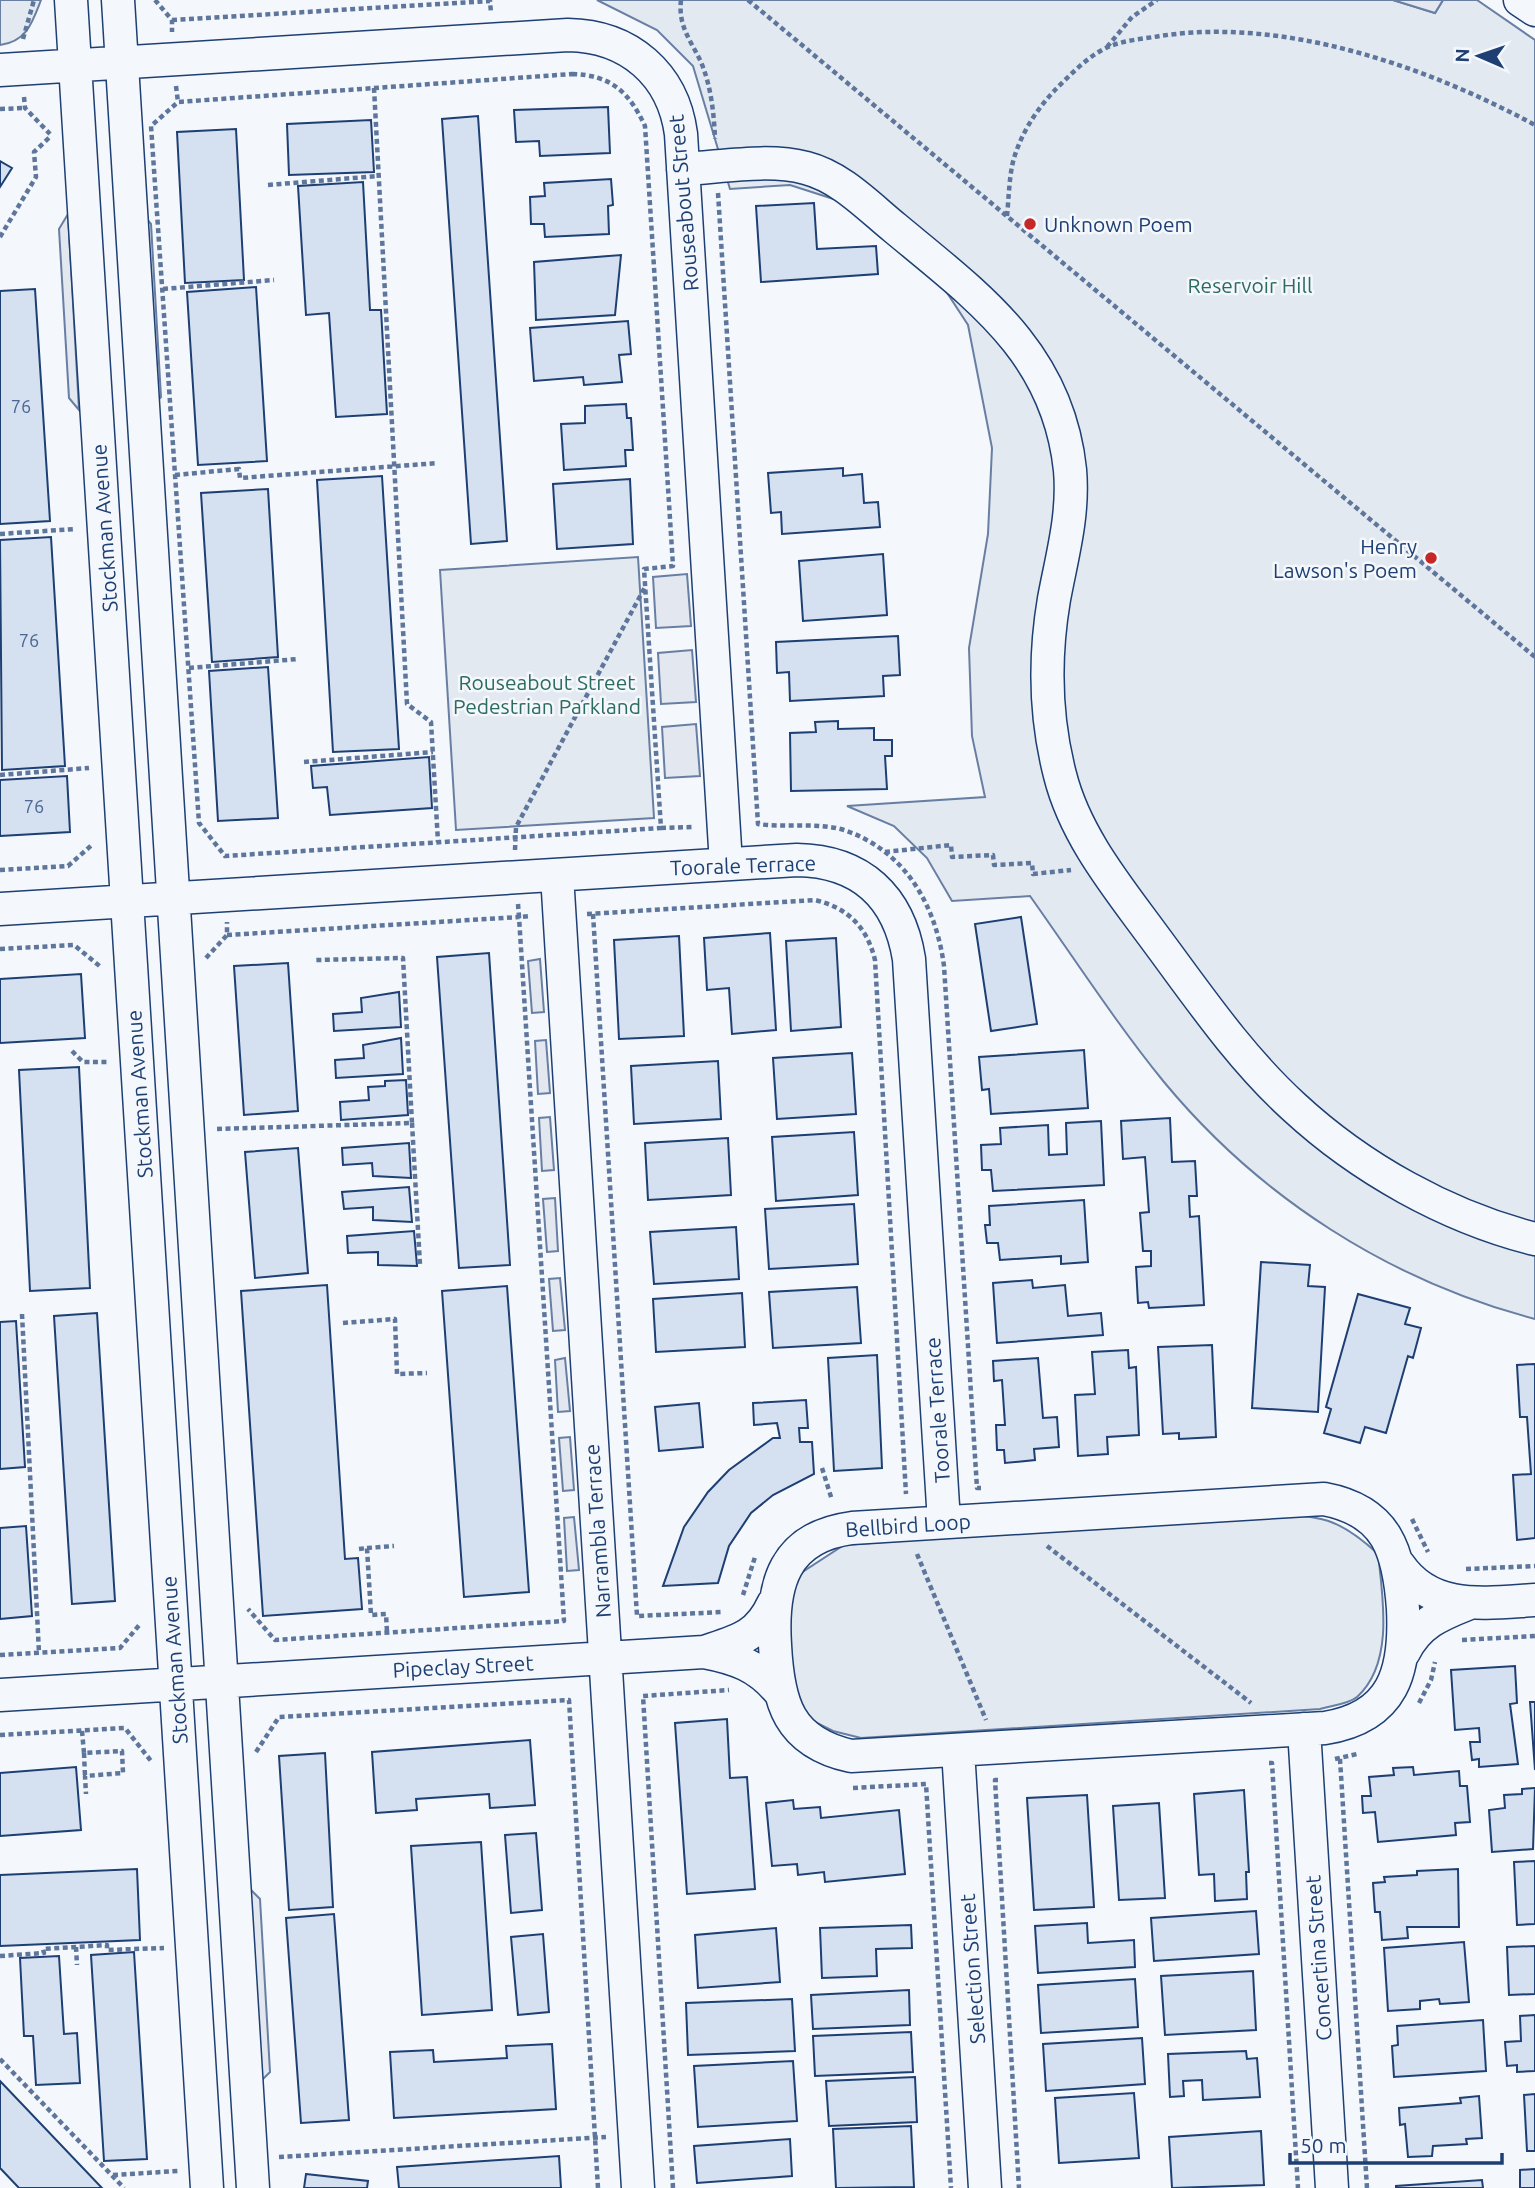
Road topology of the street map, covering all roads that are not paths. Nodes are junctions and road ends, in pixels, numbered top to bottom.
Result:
1 (71, 0) edge
2 (118, 0) edge
3 (99, 64) junction
4 (11, 69) edge
5 (683, 170) junction
6 (726, 864) junction
7 (557, 875) junction
8 (174, 898) junction
9 (127, 901) junction
10 (0, 909) edge
11 (1535, 1239) edge
12 (944, 1522) junction
13 (1414, 1564) junction
14 (1535, 1600) edge
15 (758, 1602) junction
16 (1467, 1604) junction
17 (704, 1652) junction
18 (1404, 1652) junction
19 (605, 1658) junction
20 (222, 1681) junction
21 (176, 1684) junction
22 (779, 1691) junction
23 (0, 1695) edge
24 (1304, 1729) junction
25 (958, 1750) junction
26 (252, 2174) edge
27 (193, 2184) edge
28 (638, 2188) edge
29 (985, 2188) edge
30 (1332, 2188) edge

1 - 3 street, Stockman Avenue
2 - 3 street, Stockman Avenue
3 - 4 street, Rouseabout Street
3 - 5 street, Rouseabout Street
3 - 8 street, Stockman Avenue
3 - 9 street, Stockman Avenue
5 - 6 street, Rouseabout Street
5 - 11 street
6 - 7 street, Toorale Terrace
6 - 12 street, Toorale Terrace
7 - 8 street, Toorale Terrace
7 - 19 street, Narrambla Terrace
8 - 9 street, Toorale Terrace
8 - 20 street, Stockman Avenue
9 - 10 street, Toorale Terrace
9 - 21 street, Stockman Avenue
12 - 13 street, Bellbird Loop
12 - 15 street, Bellbird Loop
13 - 16 street
13 - 18 street, Bellbird Loop
14 - 16 street
15 - 17 street, Pipeclay Street
15 - 22 street, Bellbird Loop
16 - 18 street
17 - 19 street, Pipeclay Street
17 - 22 street, Pipeclay Street
18 - 24 street, Bellbird Loop
19 - 20 street, Pipeclay Street
19 - 28 street, Narrambla Terrace
20 - 21 street, Pipeclay Street
20 - 26 street, Stockman Avenue
21 - 23 street, Pipeclay Street
21 - 27 street, Stockman Avenue
22 - 25 street, Bellbird Loop
24 - 25 street, Bellbird Loop
24 - 30 street, Concertina Street
25 - 29 street, Selection Street

